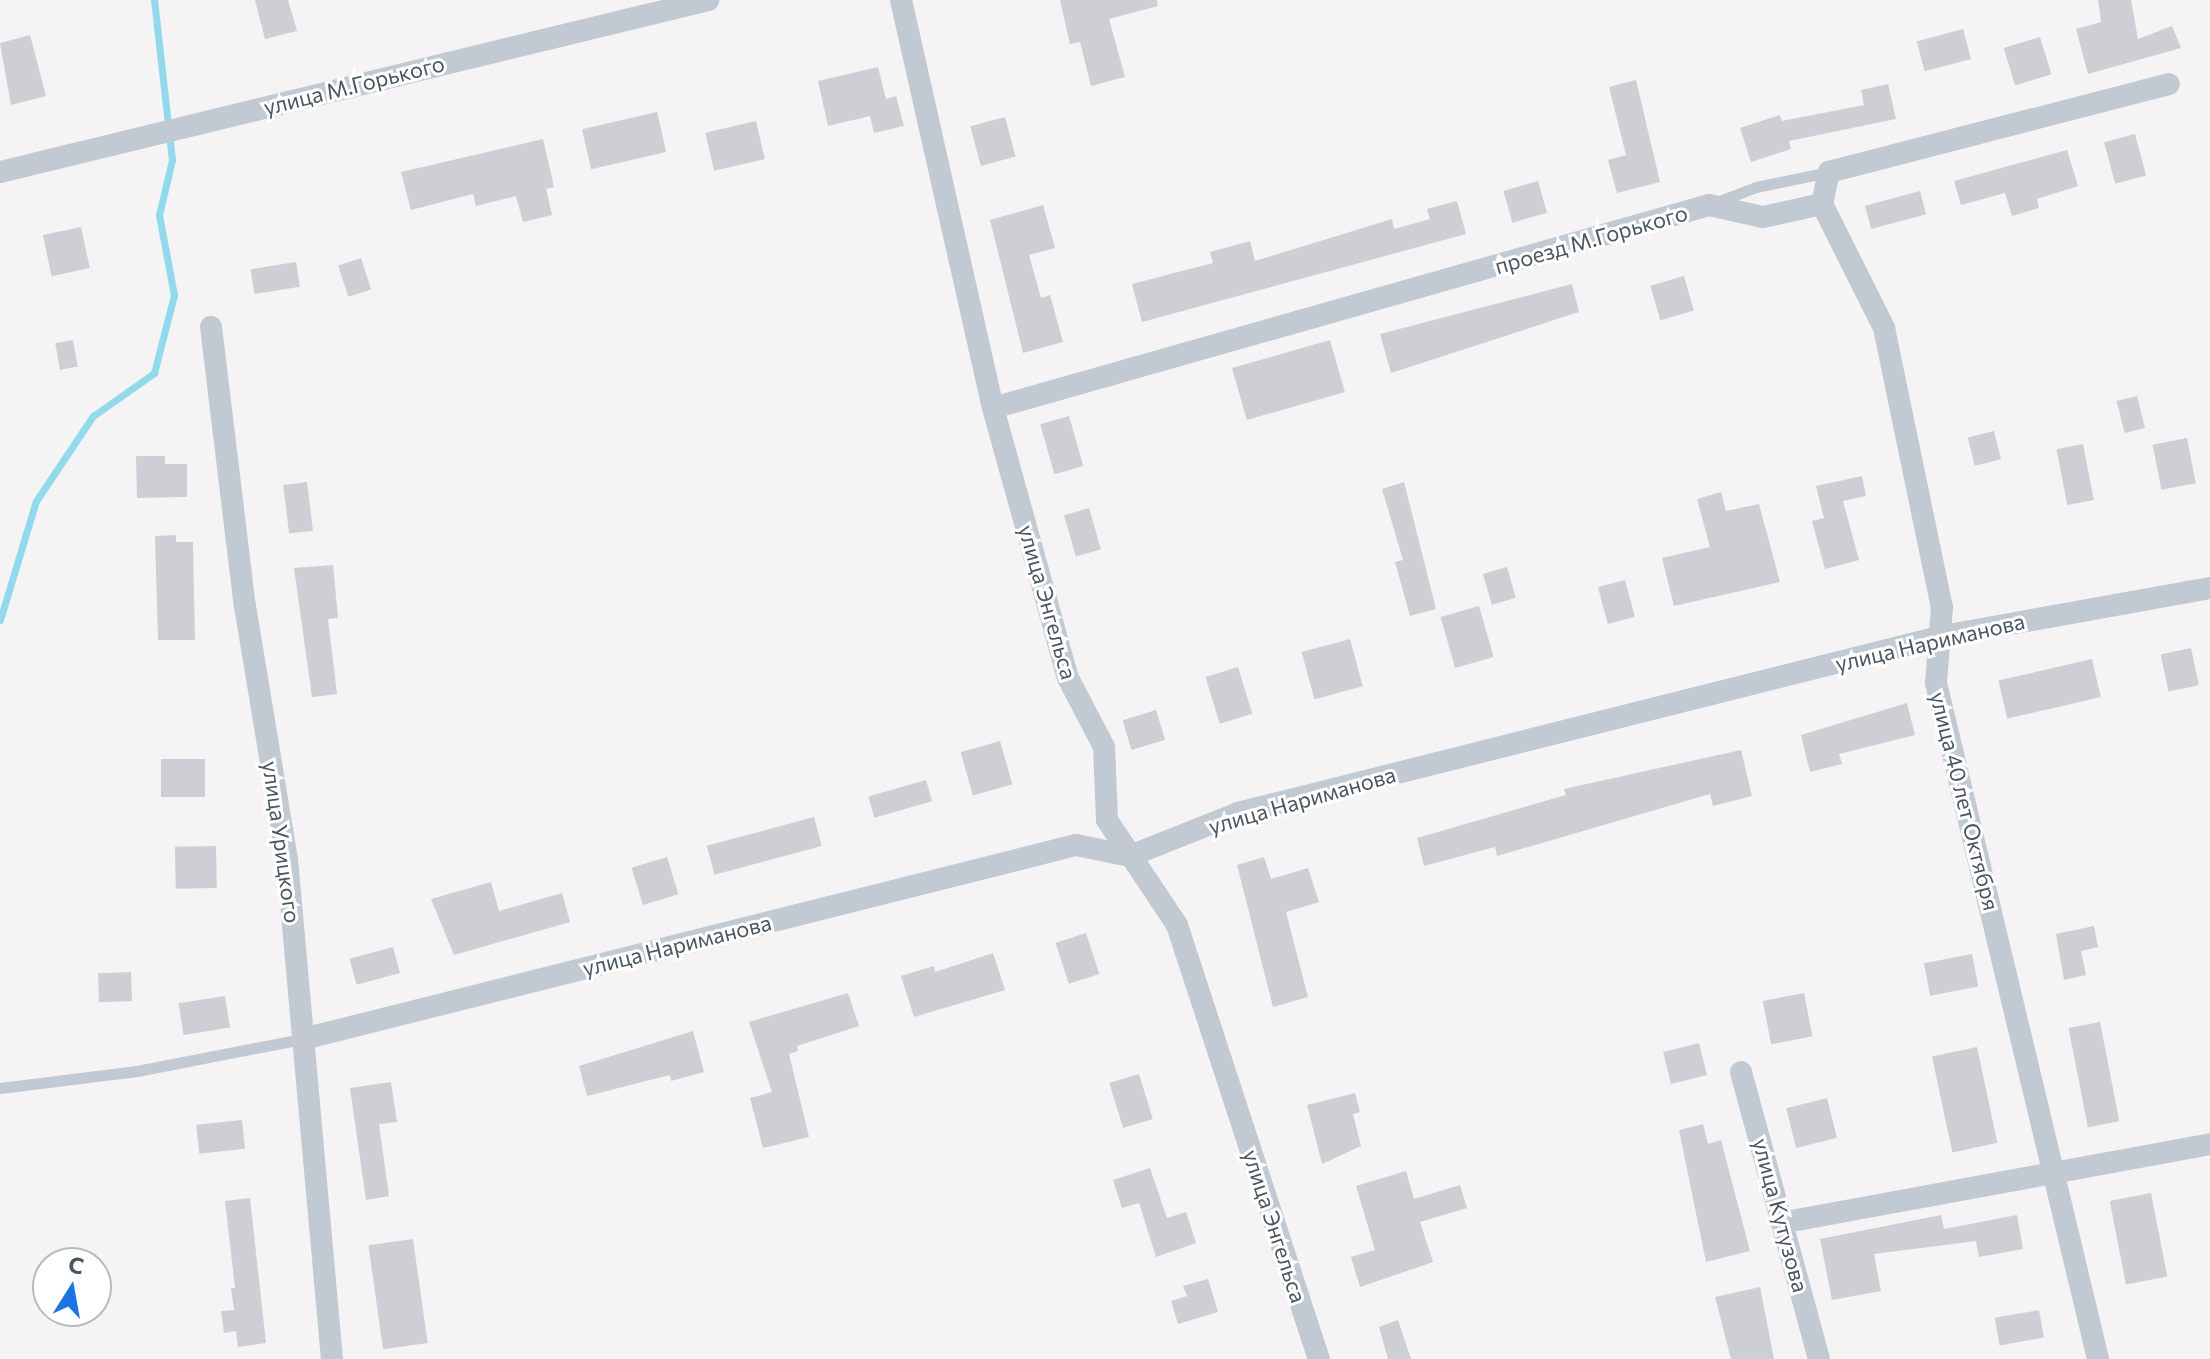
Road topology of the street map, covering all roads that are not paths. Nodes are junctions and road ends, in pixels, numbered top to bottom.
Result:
1 (708, 0) edge
2 (901, 0) edge
3 (2169, 84) dead end
4 (0, 172) edge
5 (1829, 172) junction
6 (1822, 204) junction
7 (1709, 205) junction
8 (211, 327) dead end
9 (993, 408) junction
10 (2210, 588) edge
11 (1943, 636) junction
12 (1130, 856) junction
13 (307, 1038) junction
14 (1741, 1072) dead end
15 (0, 1088) edge
16 (2210, 1144) edge
17 (2055, 1170) junction
18 (1786, 1222) junction
19 (332, 1359) edge
20 (1319, 1359) edge
21 (1819, 1359) edge
22 (2098, 1359) edge

1 - 4 street, улица М.Горького
2 - 9 street, улица Энгельса
3 - 5 street
5 - 6 street
5 - 7 lane
6 - 7 street, проезд М.Горького
6 - 11 street, улица 40 лет Октября
7 - 9 street, проезд М.Горького
8 - 13 street, улица Урицкого
9 - 12 street, улица Энгельса
10 - 11 street, улица Нариманова
11 - 12 street, улица Нариманова
11 - 17 street, улица 40 лет Октября
12 - 13 street, улица Нариманова
12 - 20 street, улица Энгельса
13 - 15 lane
13 - 19 street, улица Урицкого
14 - 18 street, улица Кутузова
16 - 17 street
17 - 18 street
17 - 22 street, улица 40 лет Октября
18 - 21 street, улица Кутузова

